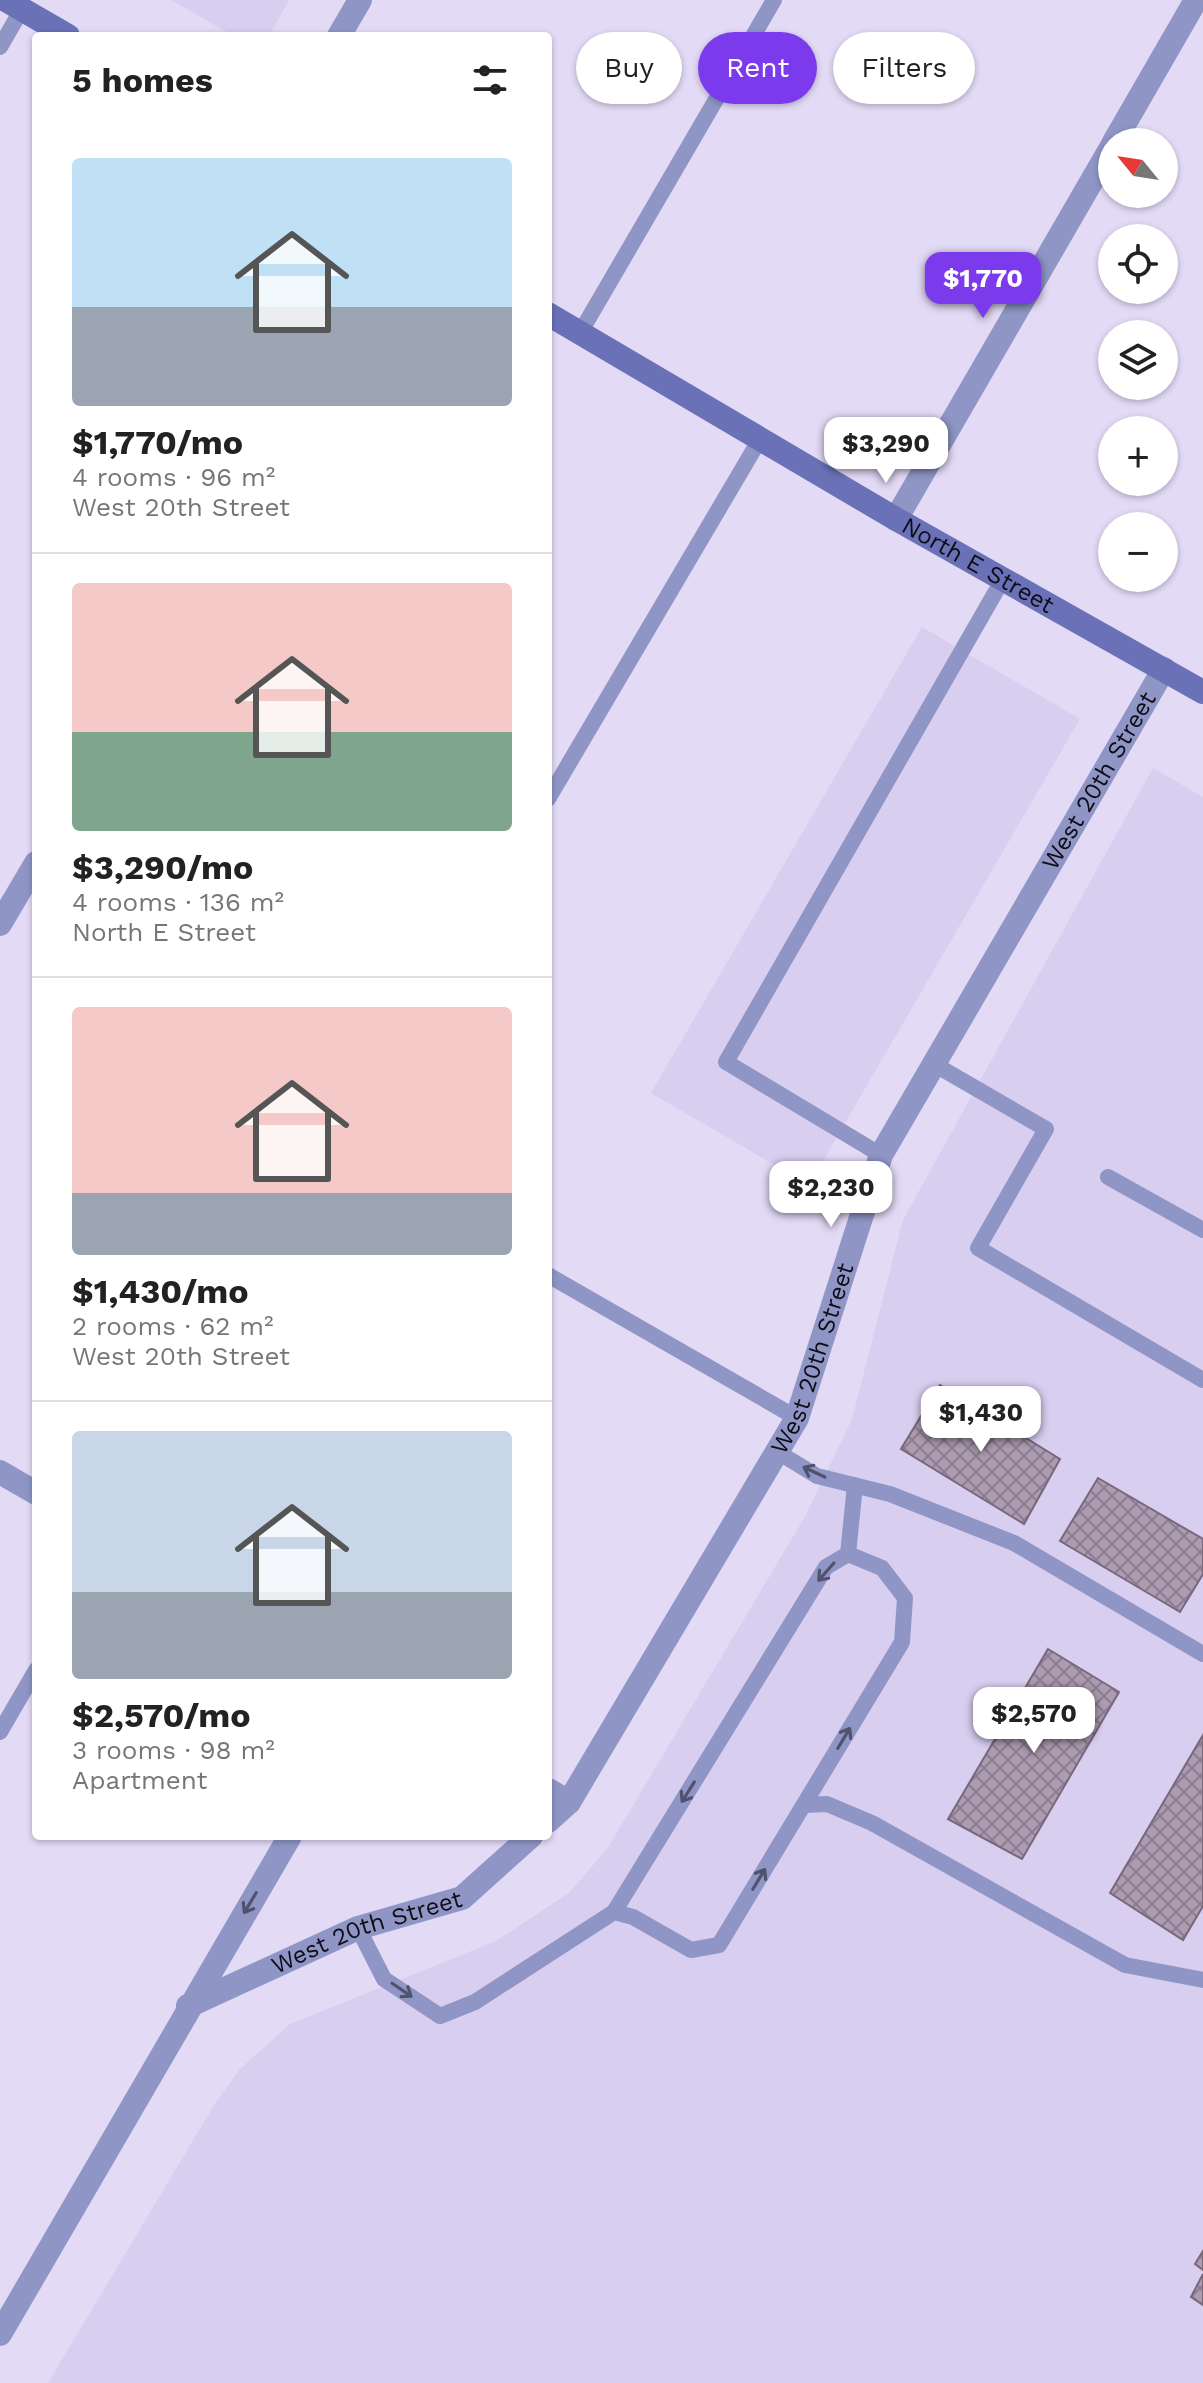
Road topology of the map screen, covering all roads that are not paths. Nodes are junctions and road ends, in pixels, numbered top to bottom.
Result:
1 (360, 0) edge
2 (774, 0) edge
3 (1196, 0) edge
4 (14, 4) edge
5 (61, 32) edge
6 (341, 32) edge
7 (0, 47) edge
8 (1122, 128) edge
9 (1098, 170) edge
10 (552, 316) edge
11 (580, 333) junction
12 (760, 439) junction
13 (896, 519) junction
14 (1003, 579) junction
15 (1164, 669) junction
16 (1203, 692) edge
17 (552, 792) edge
18 (32, 870) edge
19 (0, 924) edge
20 (932, 1063) junction
21 (881, 1155) junction
22 (1108, 1177) dead end
23 (1203, 1230) edge
24 (552, 1277) edge
25 (1203, 1380) edge
26 (797, 1418) junction
27 (776, 1451) junction
28 (0, 1472) edge
29 (855, 1485) junction
30 (32, 1491) edge
31 (848, 1554) junction
32 (1203, 1654) edge
33 (32, 1677) edge
34 (0, 1732) edge
35 (559, 1796) edge
36 (804, 1805) junction
37 (288, 1840) edge
38 (527, 1840) edge
39 (614, 1912) junction
40 (358, 1928) junction
41 (1203, 1980) edge
42 (188, 2006) junction
43 (0, 2334) edge

1 - 6 street
2 - 11 lane
3 - 8 street
4 - 5 main road
4 - 7 lane
9 - 13 street
10 - 11 main road, North E Street
11 - 12 main road, North E Street
12 - 13 main road, North E Street
12 - 17 lane
13 - 14 main road, North E Street
14 - 15 main road, North E Street
14 - 21 lane
15 - 16 main road, North E Street
15 - 20 street, West 20th Street
18 - 19 street
20 - 21 street, West 20th Street
20 - 25 lane
21 - 26 street, West 20th Street
22 - 23 lane
24 - 26 lane
26 - 27 street, West 20th Street
29 -> 27 lane
27 - 35 street, West 20th Street
28 - 30 street
29 - 31 lane
29 - 32 lane
36 -> 31 lane
31 -> 39 lane
33 - 34 lane
39 -> 36 lane
36 - 41 lane
37 -> 42 street
38 - 40 street, West 20th Street
40 -> 39 lane
40 - 42 street, West 20th Street
42 - 43 street

